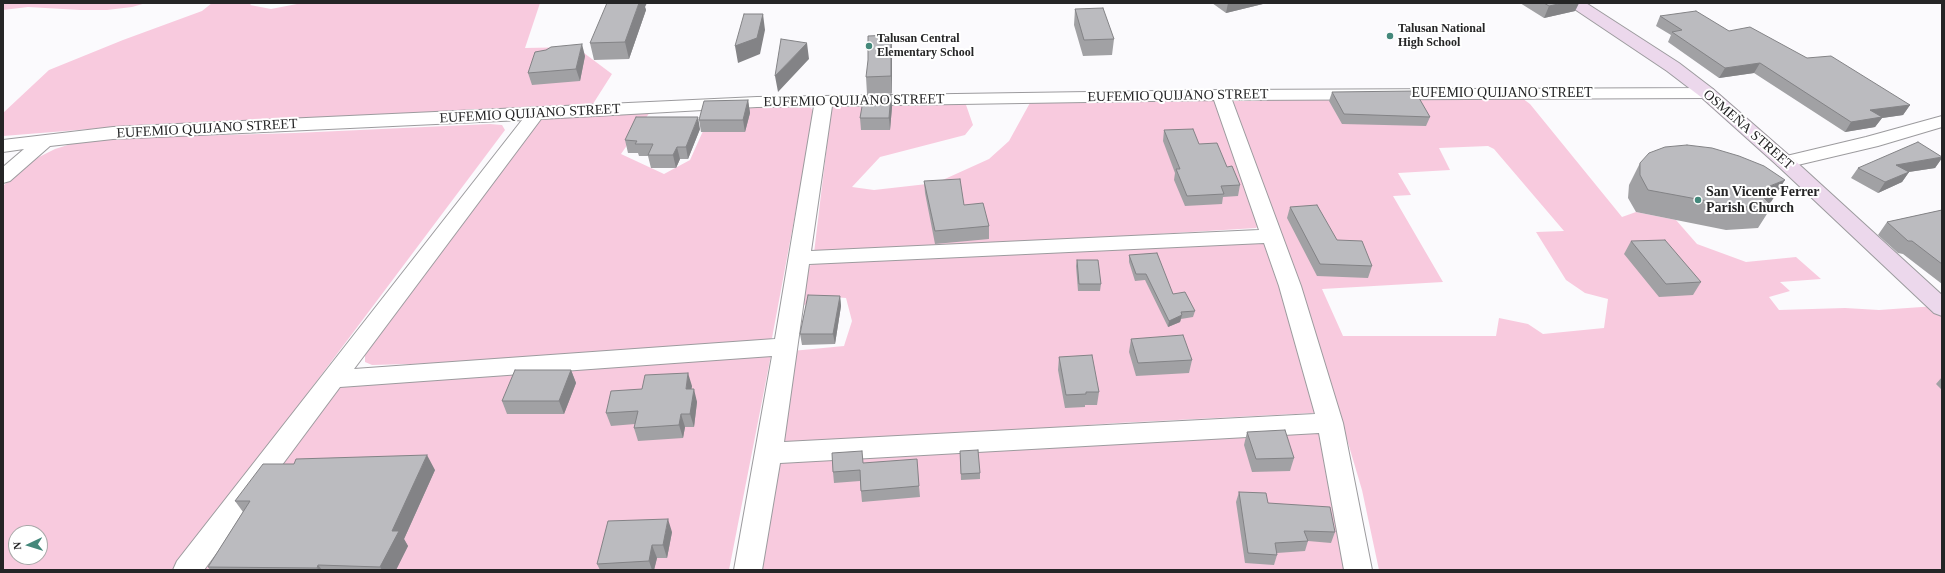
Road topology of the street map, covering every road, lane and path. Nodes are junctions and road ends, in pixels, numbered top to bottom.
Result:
1 (1575, 3) edge
2 (1707, 93) junction
3 (1221, 95) junction
4 (824, 101) junction
5 (536, 114) junction
6 (1942, 121) edge
7 (46, 140) junction
8 (3, 146) edge
9 (1785, 162) junction
10 (3, 177) edge
11 (1272, 236) junction
12 (799, 258) junction
13 (1942, 308) edge
14 (785, 347) junction
15 (333, 379) junction
16 (1330, 423) junction
17 (769, 453) junction
18 (186, 570) edge
19 (748, 570) edge
20 (1358, 570) edge

1 - 2 main road, OSMEÑA STREET
2 - 3 street, EUFEMIO QUIJANO STREET
2 - 9 main road, OSMEÑA STREET
3 - 4 street, EUFEMIO QUIJANO STREET
3 - 11 street
4 - 5 street, EUFEMIO QUIJANO STREET
4 - 12 street
5 - 7 street, EUFEMIO QUIJANO STREET
5 - 15 street
6 - 9 street
7 - 8 street, EUFEMIO QUIJANO STREET
7 - 10 street
9 - 13 main road, OSMEÑA STREET
11 - 12 street
11 - 16 street
12 - 14 street
14 - 15 street
14 - 17 street
15 - 18 street
16 - 17 street
16 - 20 street
17 - 19 street

